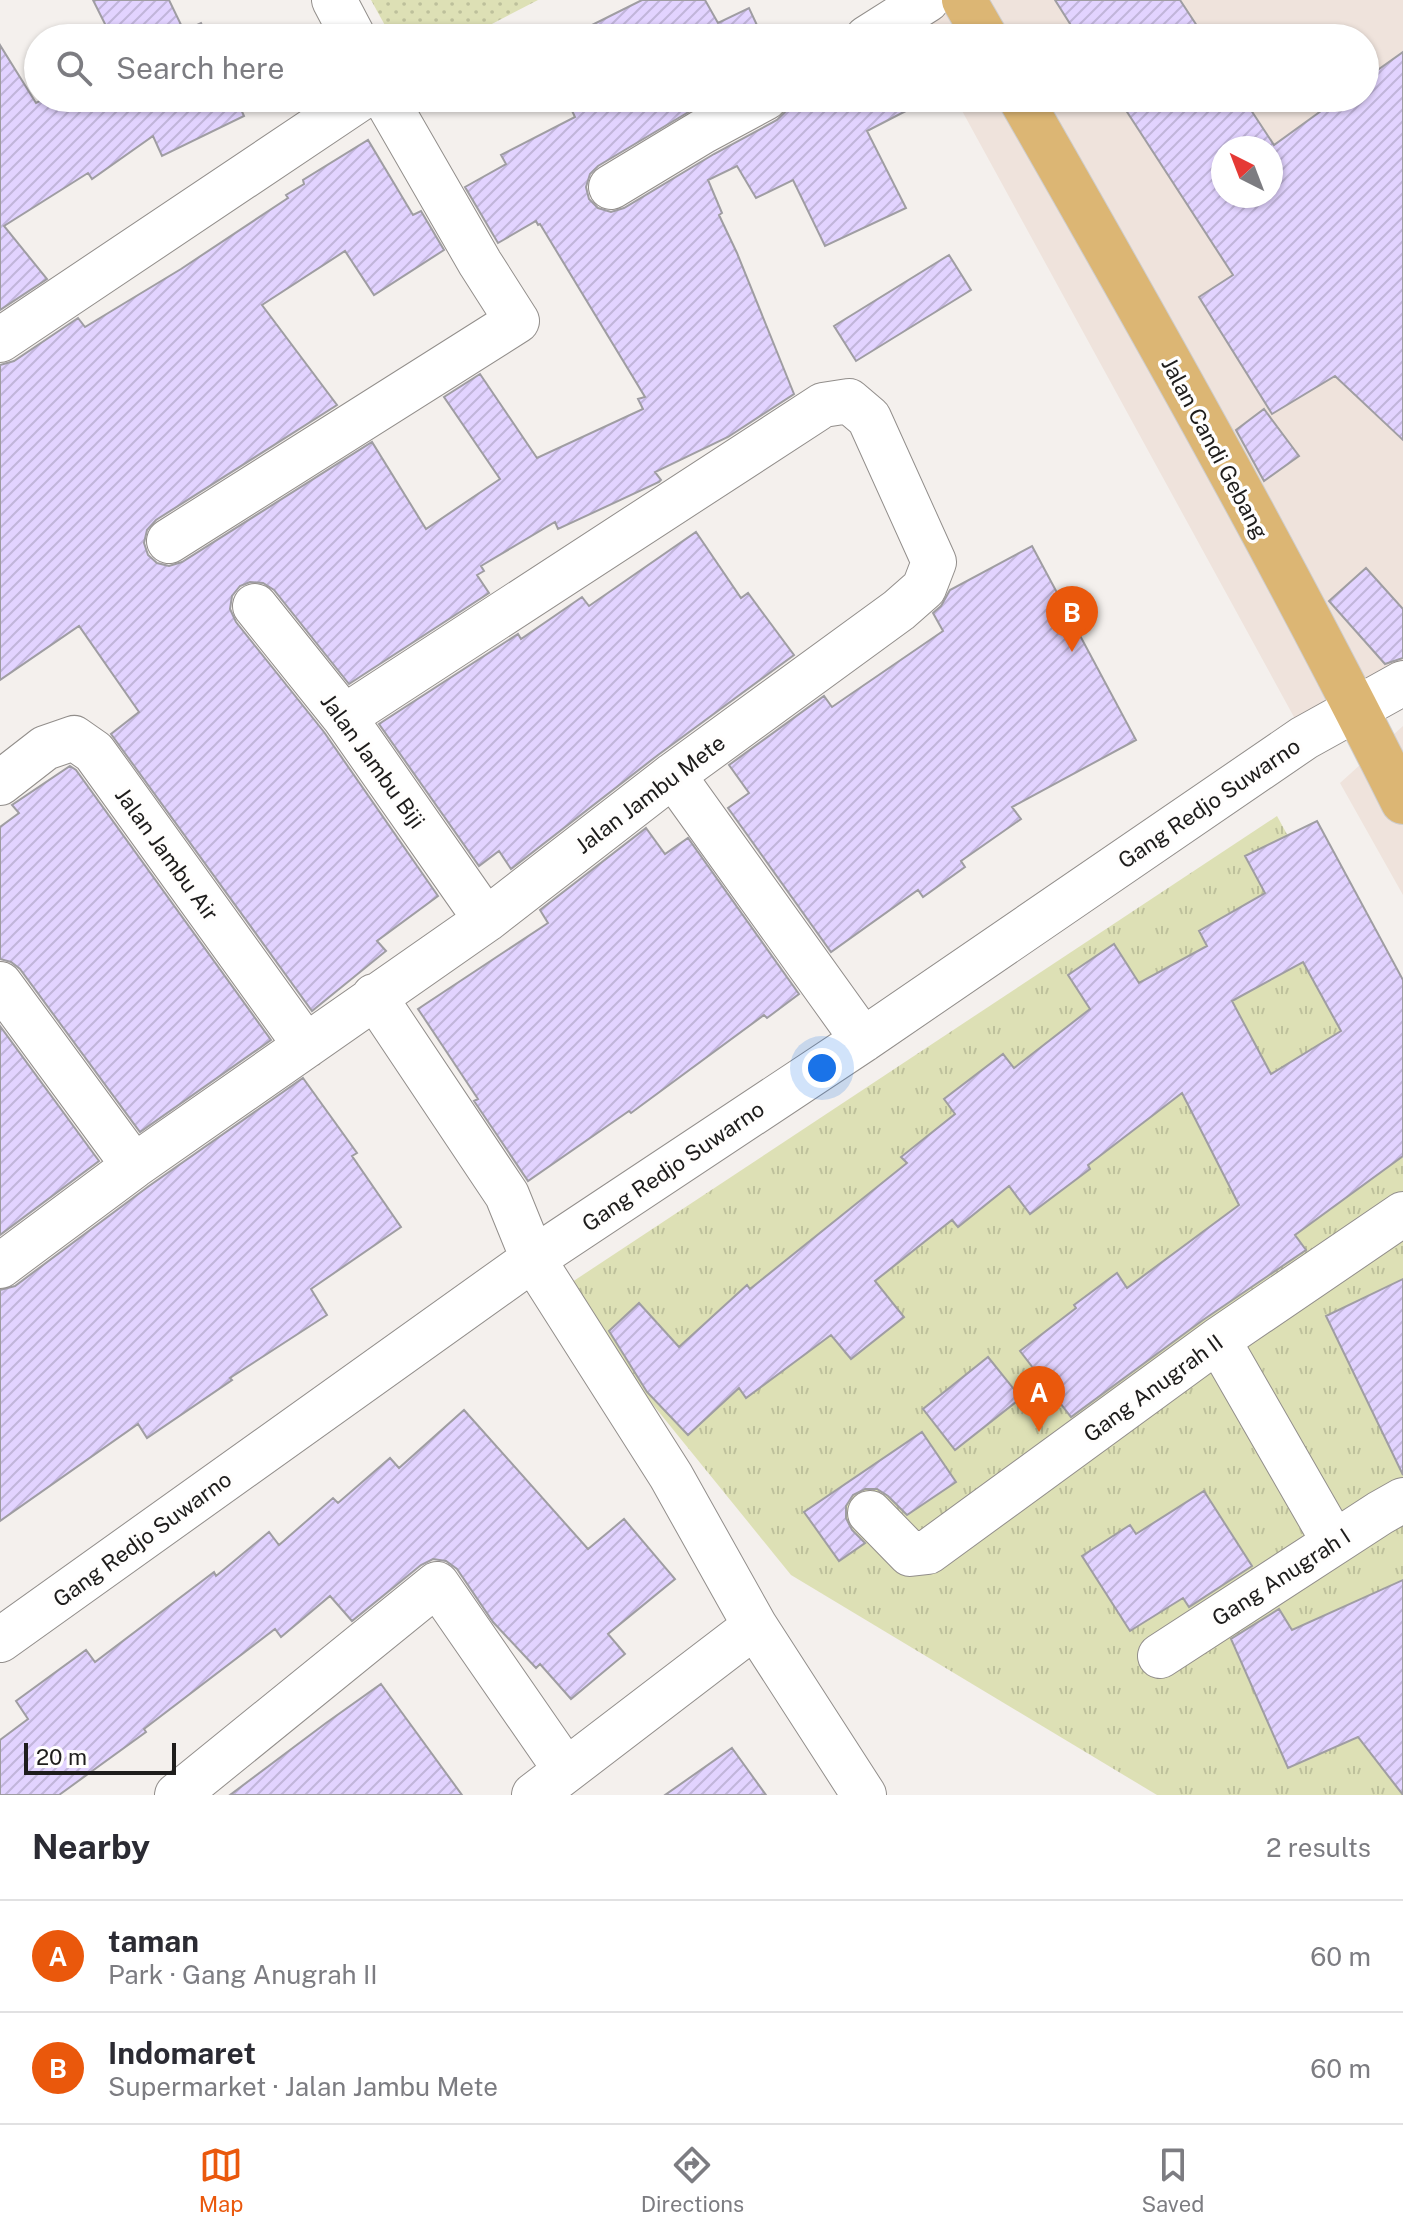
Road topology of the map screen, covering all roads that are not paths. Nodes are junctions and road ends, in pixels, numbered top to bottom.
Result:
1 (334, 0) edge
2 (962, 8) edge
3 (347, 24) edge
4 (911, 24) edge
5 (340, 112) edge
6 (393, 112) edge
7 (739, 112) edge
8 (1028, 112) edge
9 (611, 187) dead end
10 (0, 340) edge
11 (169, 541) dead end
12 (255, 606) dead end
13 (1403, 683) edge
14 (1357, 709) junction
15 (344, 717) junction
16 (673, 775) junction
17 (0, 783) edge
18 (1403, 802) edge
19 (486, 920) junction
20 (0, 984) edge
21 (374, 996) junction
22 (863, 1040) junction
23 (306, 1046) junction
24 (134, 1166) junction
25 (1403, 1214) edge
26 (533, 1259) junction
27 (0, 1266) edge
28 (1218, 1340) junction
29 (1403, 1500) edge
30 (870, 1513) dead end
31 (1334, 1542) junction
32 (755, 1626) junction
33 (0, 1640) edge
34 (1160, 1656) dead end
35 (549, 1782) edge
36 (177, 1795) edge
37 (864, 1795) edge

1 - 3 street
2 - 4 street
5 - 10 street
6 - 11 street
7 - 9 street
8 - 14 main road, Jalan Candi Gebang
12 - 15 street, Jalan Jambu Biji
13 - 14 street, Gang Redjo Suwarno
14 - 18 main road, Jalan Candi Gebang
14 - 22 street, Gang Redjo Suwarno
15 - 16 street, Jalan Jambu Mete
15 - 19 street, Jalan Jambu Biji
16 - 19 street, Jalan Jambu Mete
16 - 22 street
17 - 23 street, Jalan Jambu Air
19 - 21 street, Jalan Jambu Mete
20 - 24 street
21 - 23 street, Jalan Jambu Mete
21 - 26 street
22 - 26 street, Gang Redjo Suwarno
23 - 24 street, Jalan Jambu Mete
24 - 27 street, Jalan Jambu Mete
25 - 28 street, Gang Anugrah II
26 - 32 street
26 - 33 street, Gang Redjo Suwarno
28 - 30 street, Gang Anugrah II
28 - 31 street
29 - 31 street, Gang Anugrah I
31 - 34 street, Gang Anugrah I
32 - 35 street
32 - 37 street
35 - 36 street

